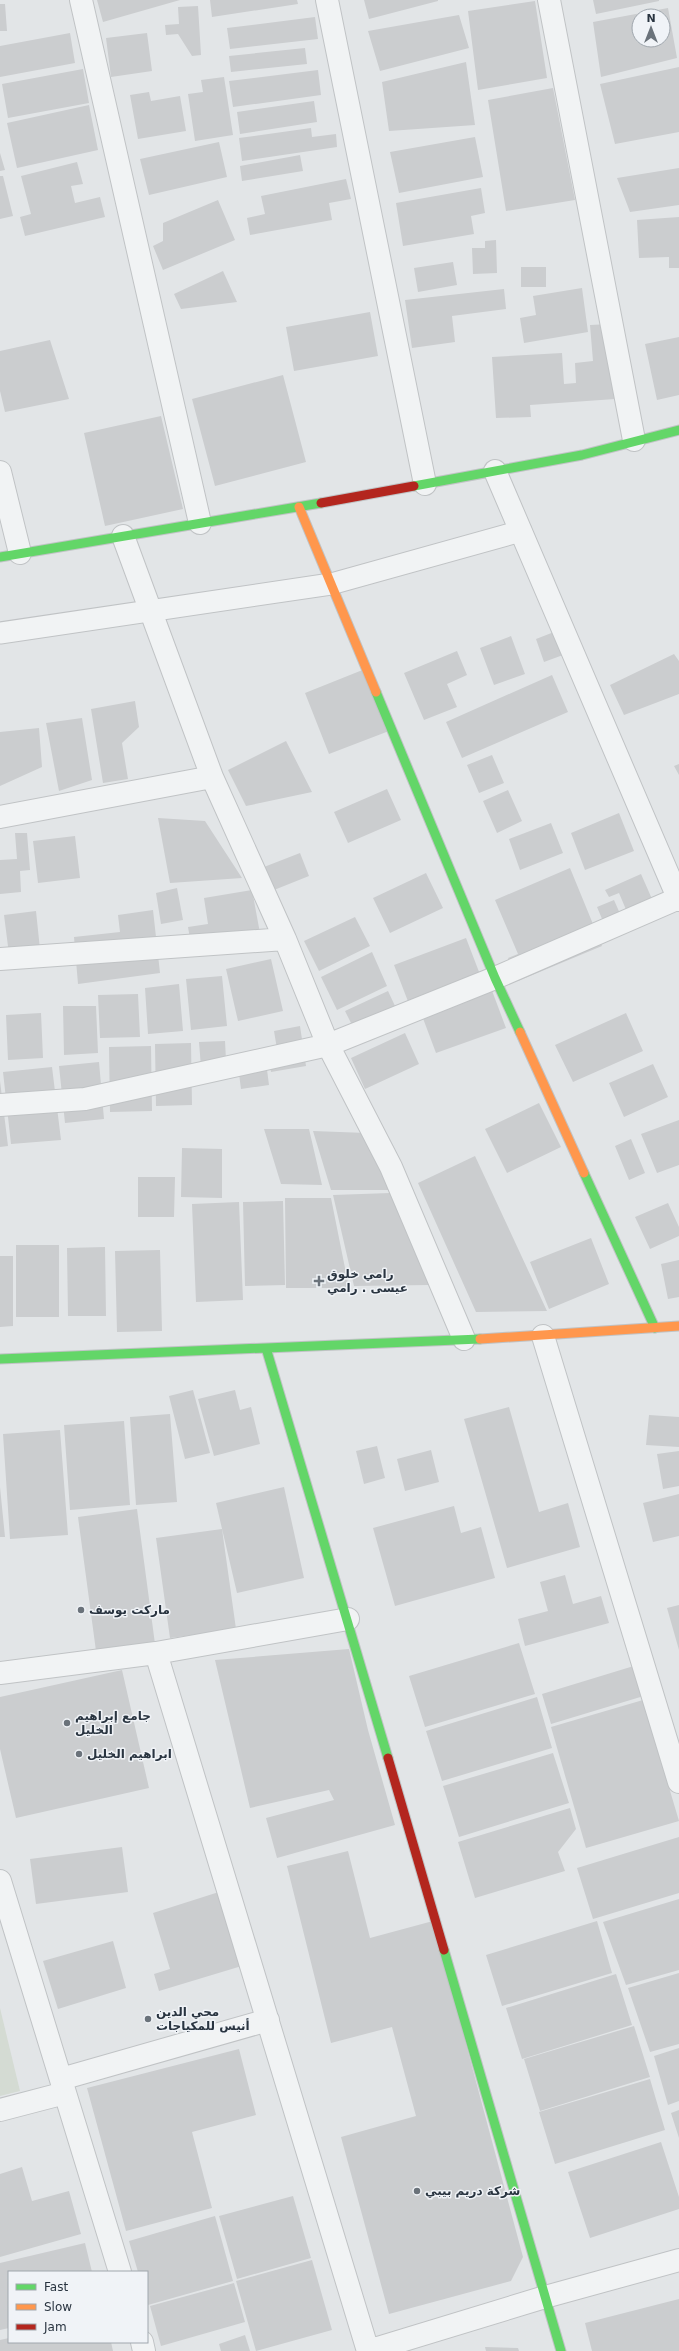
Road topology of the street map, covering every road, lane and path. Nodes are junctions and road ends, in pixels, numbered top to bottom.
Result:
1 (81, 0) edge
2 (327, 0) edge
3 (549, 0) edge
4 (679, 430) edge
5 (634, 440) junction
6 (495, 471) junction
7 (0, 472) edge
8 (425, 484) junction
9 (299, 507) junction
10 (200, 523) junction
11 (521, 531) junction
12 (123, 536) junction
13 (10, 555) edge
14 (331, 584) junction
15 (150, 610) junction
16 (0, 633) edge
17 (212, 777) junction
18 (0, 817) edge
19 (679, 899) edge
20 (285, 939) junction
21 (0, 959) edge
22 (495, 978) junction
23 (328, 1045) junction
24 (0, 1105) edge
25 (679, 1326) edge
26 (655, 1328) junction
27 (543, 1336) junction
28 (464, 1339) junction
29 (266, 1348) junction
30 (0, 1359) edge
31 (348, 1619) junction
32 (156, 1653) junction
33 (0, 1673) edge
34 (679, 1782) edge
35 (0, 1881) edge
36 (268, 2020) junction
37 (63, 2086) junction
38 (0, 2110) edge
39 (679, 2260) edge
40 (120, 2271) edge
41 (545, 2297) junction
42 (368, 2351) edge
43 (561, 2351) edge

1 - 10 street
2 - 8 street
3 - 5 street
4 - 5 street
5 - 6 street
6 - 8 street
6 - 11 street
7 - 13 street
8 - 9 street
9 - 10 street
9 - 14 street
10 - 12 street
11 - 14 lane
11 - 19 street
12 - 13 street
12 - 15 street
14 - 15 lane
14 - 22 street
15 - 16 lane
15 - 17 street
17 - 18 street
17 - 20 street
19 - 22 street
20 - 21 street
20 - 23 street
22 - 23 street
22 - 26 street
23 - 24 street
23 - 28 street
25 - 26 street
26 - 27 street
27 - 28 street
27 - 34 street
28 - 29 street
29 - 30 street
29 - 31 street
31 - 32 street
31 - 41 street
32 - 33 street
32 - 36 street
35 - 37 street
36 - 37 street
36 - 42 street
37 - 38 street
37 - 40 street
39 - 41 street
41 - 42 street
41 - 43 street

